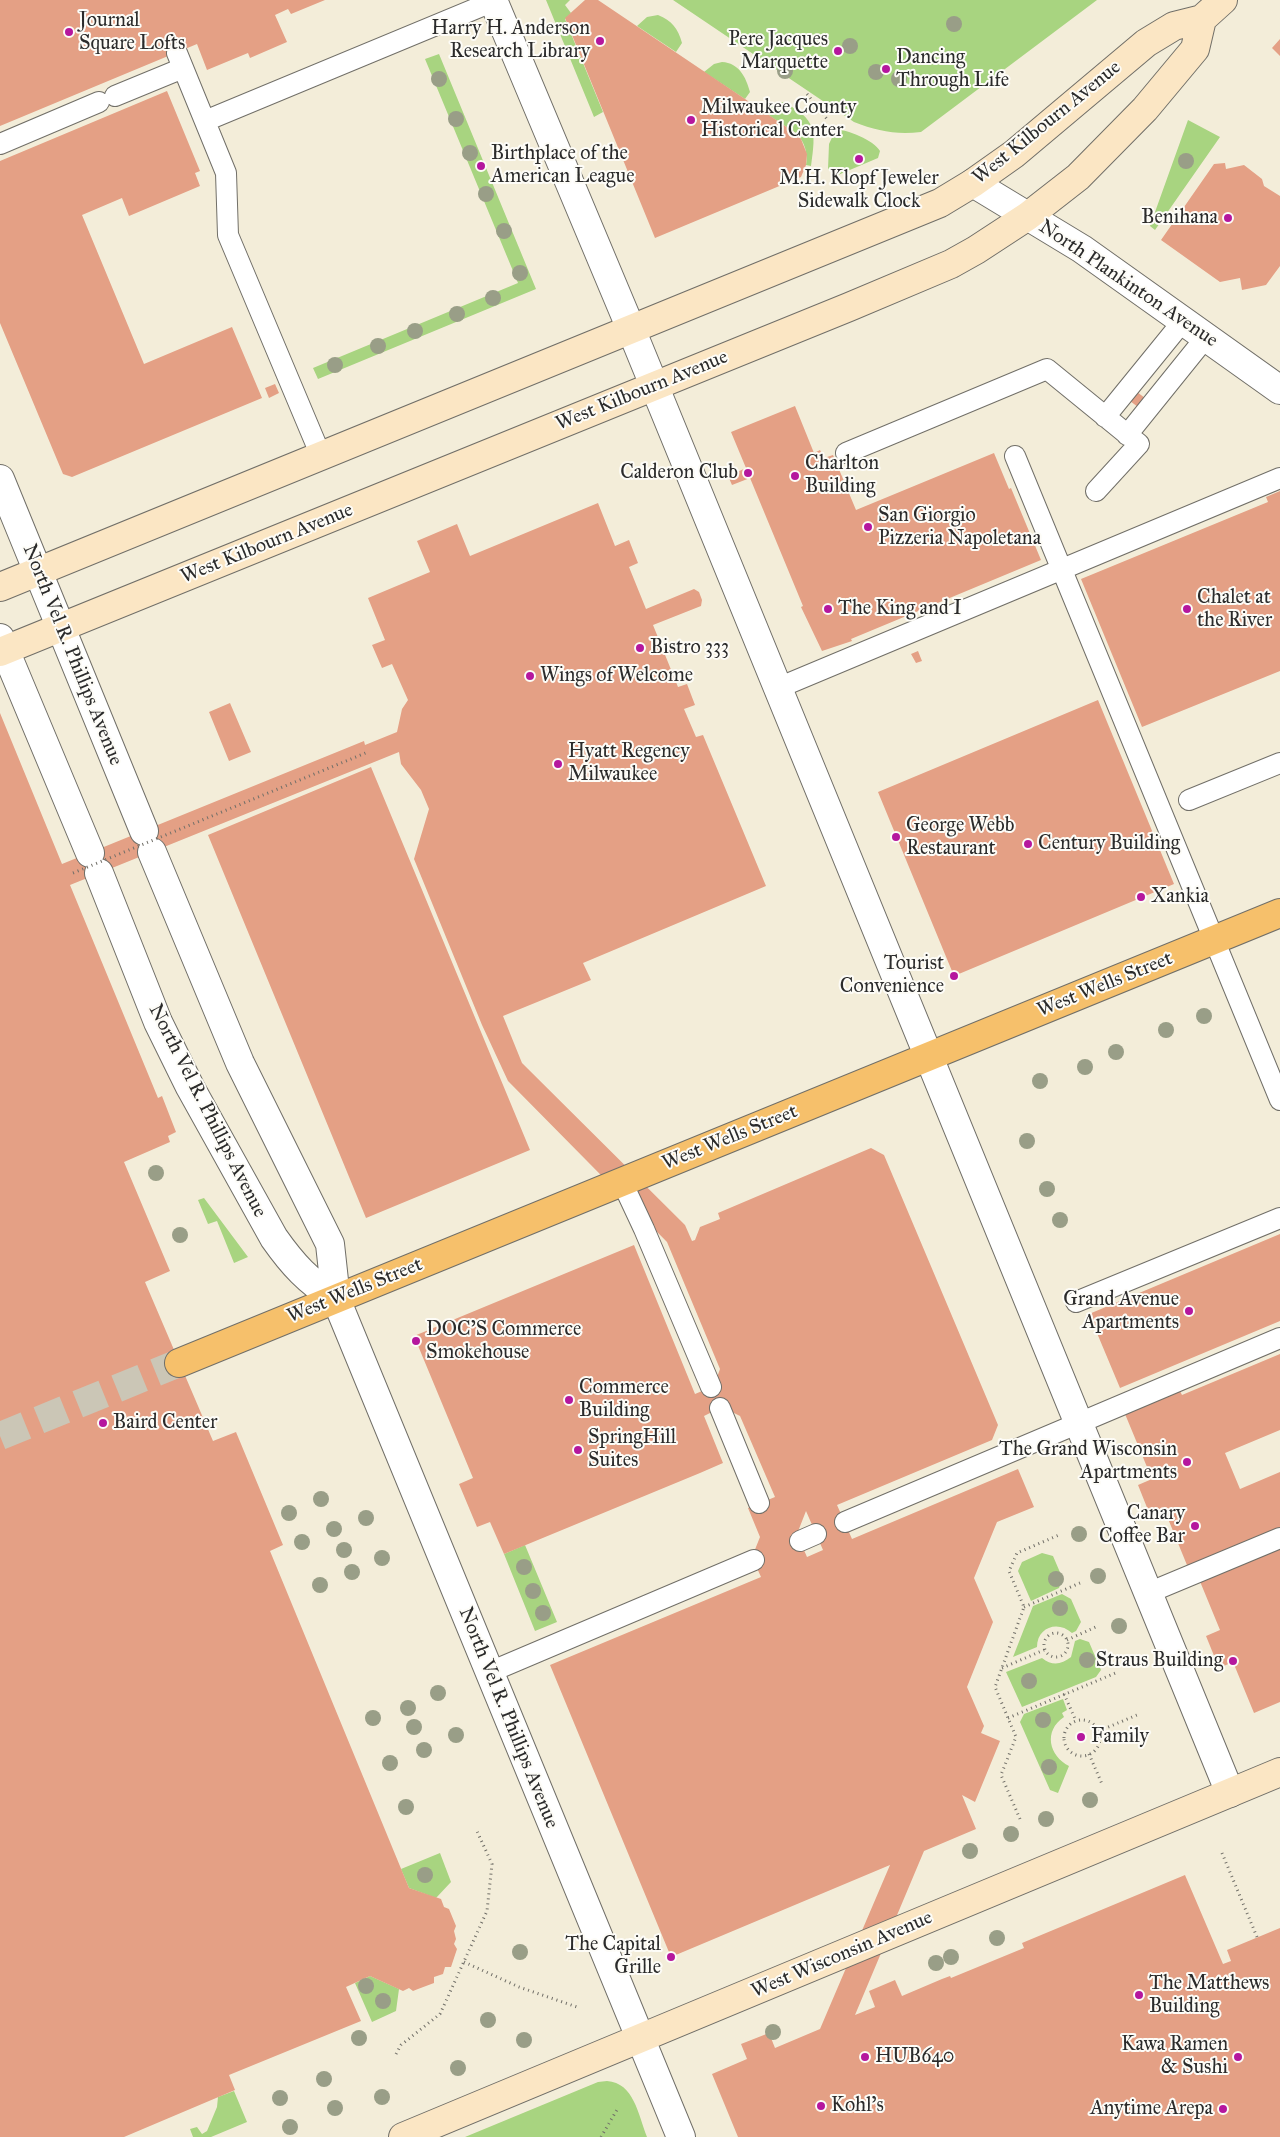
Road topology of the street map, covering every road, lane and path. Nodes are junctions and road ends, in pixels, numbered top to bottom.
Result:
1 (494, 0) edge
2 (1223, 0) edge
3 (1202, 19) junction
4 (807, 94) dead end
5 (827, 119) dead end
6 (205, 121) junction
7 (0, 144) edge
8 (974, 183) junction
9 (1028, 216) junction
10 (1183, 321) junction
11 (631, 329) junction
12 (1206, 337) junction
13 (654, 386) junction
14 (1280, 390) edge
15 (1105, 417) junction
16 (1127, 435) junction
17 (846, 454) dead end
18 (321, 456) junction
19 (1015, 456) dead end
20 (0, 478) edge
21 (1280, 478) edge
22 (1096, 491) dead end
23 (1062, 570) junction
24 (38, 571) junction
25 (0, 587) edge
26 (60, 628) junction
27 (2, 647) edge
28 (778, 688) junction
29 (368, 752) dead end
30 (1280, 763) edge
31 (1189, 800) dead end
32 (88, 866) junction
33 (1280, 913) edge
34 (1215, 940) junction
35 (929, 1057) junction
36 (1280, 1100) edge
37 (622, 1182) junction
38 (1280, 1218) edge
39 (336, 1299) junction
40 (1076, 1302) dead end
41 (1280, 1338) edge
42 (179, 1363) tunnel mouth
43 (710, 1387) dead end
44 (720, 1408) dead end
45 (1079, 1423) junction
46 (759, 1503) dead end
47 (845, 1522) dead end
48 (1059, 1535) dead end
49 (1280, 1538) edge
50 (754, 1560) dead end
51 (1080, 1583) dead end
52 (1148, 1593) junction
53 (1024, 1607) junction
54 (1098, 1626) dead end
55 (1067, 1640) junction
56 (1044, 1650) junction
57 (1001, 1668) junction
58 (490, 1672) junction
59 (1118, 1672) dead end
60 (1064, 1694) junction
61 (1137, 1715) dead end
62 (1008, 1718) junction
63 (1076, 1721) junction
64 (1100, 1732) junction
65 (1089, 1754) junction
66 (1280, 1772) edge
67 (1102, 1784) dead end
68 (1230, 1793) junction
69 (1020, 1819) dead end
70 (476, 1829) dead end
71 (1222, 1853) dead end
72 (1257, 1937) dead end
73 (464, 1962) junction
74 (577, 2007) dead end
75 (641, 2039) junction
76 (396, 2054) dead end
77 (618, 2108) dead end
78 (403, 2137) edge
79 (601, 2137) edge
80 (681, 2137) edge

1 - 6 lane
1 - 11 street
2 - 3 main road, West Kilbourn Avenue
3 - 8 main road, West Kilbourn Avenue
3 - 9 main road, West Kilbourn Avenue
4 - 5 path
6 - 7 lane
6 - 18 lane
8 - 9 street, North Plankinton Avenue
8 - 11 main road, West Kilbourn Avenue
9 - 10 street, North Plankinton Avenue
9 - 13 main road, West Kilbourn Avenue
10 - 12 street, North Plankinton Avenue
10 - 15 lane
11 - 13 street
11 - 18 main road, West Kilbourn Avenue
12 - 14 street, North Plankinton Avenue
12 - 16 lane
13 - 26 main road, West Kilbourn Avenue
13 - 28 street
15 - 16 lane
15 - 17 lane
16 - 22 lane
18 - 24 main road, West Kilbourn Avenue
19 - 23 lane
20 - 24 street, North Vel R. Phillips Avenue
21 - 23 lane
23 - 28 lane
23 - 34 lane
24 - 25 main road, West Kilbourn Avenue
24 - 26 street, North Vel R. Phillips Avenue
26 - 27 main road, West Kilbourn Avenue
26 - 39 street, North Vel R. Phillips Avenue
27 - 32 street, North Vel R. Phillips Avenue
28 - 35 street
29 - 32 path, bridge
30 - 31 lane
32 - 39 street, North Vel R. Phillips Avenue
33 - 34 main road, West Wells Street
34 - 35 main road, West Wells Street
34 - 36 lane
35 - 37 main road, West Wells Street
35 - 45 street
37 - 39 main road, West Wells Street
37 - 43 lane
38 - 40 lane
39 - 42 main road, West Wells Street
39 - 58 street, North Vel R. Phillips Avenue
41 - 45 lane
44 - 46 lane
45 - 47 lane
45 - 52 street
48 - 53 path
49 - 52 lane
50 - 58 lane
51 - 53 path
52 - 68 street
53 - 57 path
54 - 55 path
55 - 56 path
55 - 56 path
56 - 57 path
57 - 62 path
58 - 75 street, North Vel R. Phillips Avenue
59 - 60 path
60 - 62 path
60 - 63 path
61 - 64 path
62 - 69 path
63 - 64 path
63 - 65 path
64 - 65 path
65 - 67 path
66 - 68 main road, West Wisconsin Avenue
68 - 75 main road, West Wisconsin Avenue
70 - 73 path
71 - 72 path
73 - 74 path
73 - 76 path
75 - 78 main road, West Wisconsin Avenue
75 - 80 street, North Vel R. Phillips Avenue
77 - 79 path

